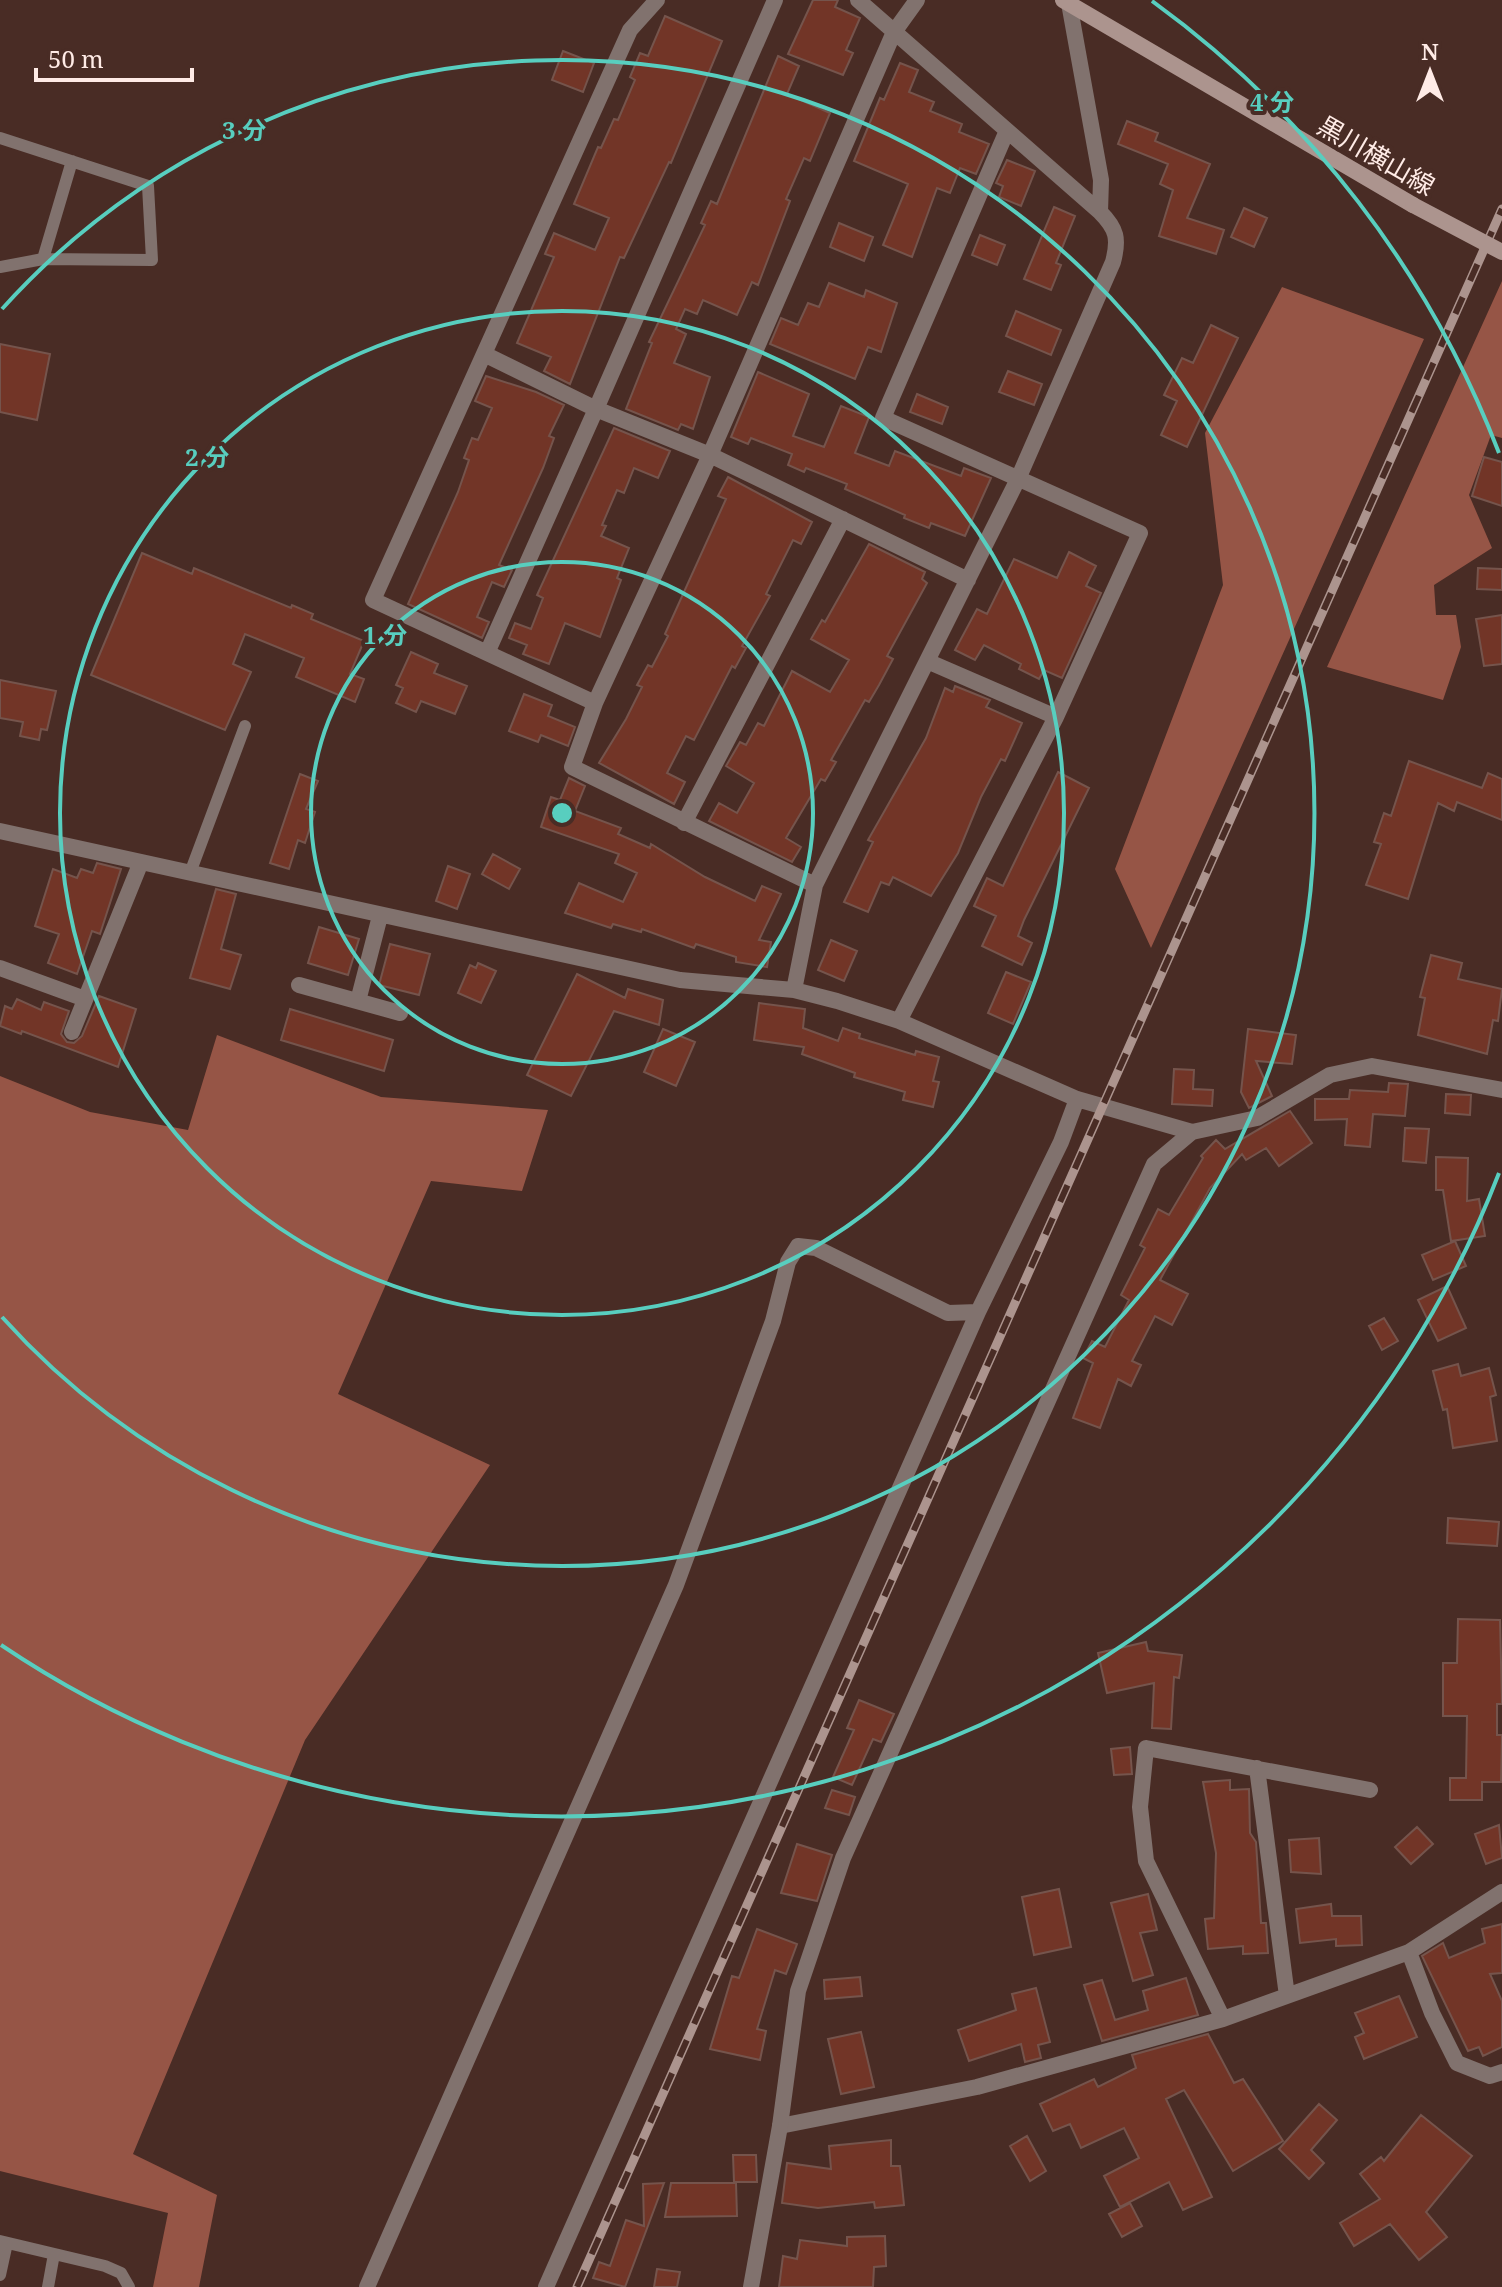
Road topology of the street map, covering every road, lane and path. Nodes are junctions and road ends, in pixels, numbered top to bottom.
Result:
1 (657, 0) edge
2 (775, 0) edge
3 (858, 0) edge
4 (917, 0) edge
5 (1066, 2) edge
6 (894, 32) junction
7 (1006, 133) junction
8 (0, 138) edge
9 (72, 161) junction
10 (1100, 212) junction
11 (1502, 252) edge
12 (43, 259) junction
13 (0, 267) edge
14 (484, 354) junction
15 (596, 409) junction
16 (710, 455) junction
17 (1018, 479) junction
18 (843, 519) junction
19 (968, 580) junction
20 (487, 653) junction
21 (927, 661) junction
22 (595, 703) junction
23 (1056, 717) junction
24 (245, 726) dead end
25 (684, 823) junction
26 (0, 831) edge
27 (141, 862) junction
28 (190, 873) junction
29 (815, 885) junction
30 (380, 916) junction
31 (0, 968) edge
32 (299, 985) dead end
33 (794, 990) junction
34 (85, 999) junction
35 (358, 1001) junction
36 (400, 1013) dead end
37 (899, 1021) junction
38 (72, 1032) dead end
39 (1502, 1090) edge
40 (1077, 1099) junction
41 (1192, 1132) junction
42 (978, 1312) junction
43 (1257, 1768) junction
44 (1370, 1790) dead end
45 (1502, 1892) edge
46 (1409, 1952) junction
47 (1287, 1996) junction
48 (1223, 2019) junction
49 (1502, 2072) edge
50 (780, 2126) junction
51 (3, 2242) edge
52 (54, 2254) junction
53 (0, 2275) edge
54 (48, 2287) edge
55 (129, 2287) edge
56 (367, 2287) edge
57 (546, 2287) edge
58 (751, 2287) edge

1 - 14 street
2 - 15 street
3 - 6 street
4 - 6 street
5 - 10 street
5 - 11 main road, 黒川横山線, bridge
6 - 7 street
6 - 16 street
7 - 10 street
7 - 17 street
8 - 9 lane
9 - 12 lane
9 - 12 lane
10 - 17 street
12 - 13 lane
14 - 15 street
14 - 20 street
15 - 16 street
15 - 20 street
16 - 18 street
16 - 22 street
17 - 19 street
17 - 23 street
18 - 19 street
18 - 25 street
19 - 21 street
20 - 22 street
21 - 23 street
21 - 29 street
22 - 25 street
23 - 37 street
24 - 28 lane
25 - 29 street
26 - 27 street
27 - 28 street
27 - 34 street
28 - 30 street
29 - 33 street
30 - 33 street
30 - 35 street
31 - 34 street
32 - 35 street
33 - 37 street
34 - 38 street
35 - 36 street
37 - 40 street
39 - 41 street
40 - 41 street
40 - 42 street
41 - 50 street
42 - 56 street
42 - 57 street
43 - 44 street
43 - 47 street
43 - 48 street
45 - 46 street
46 - 47 street
46 - 49 street
47 - 48 street
48 - 50 street
50 - 58 street
51 - 52 lane
51 - 53 lane
52 - 54 lane
52 - 55 lane

